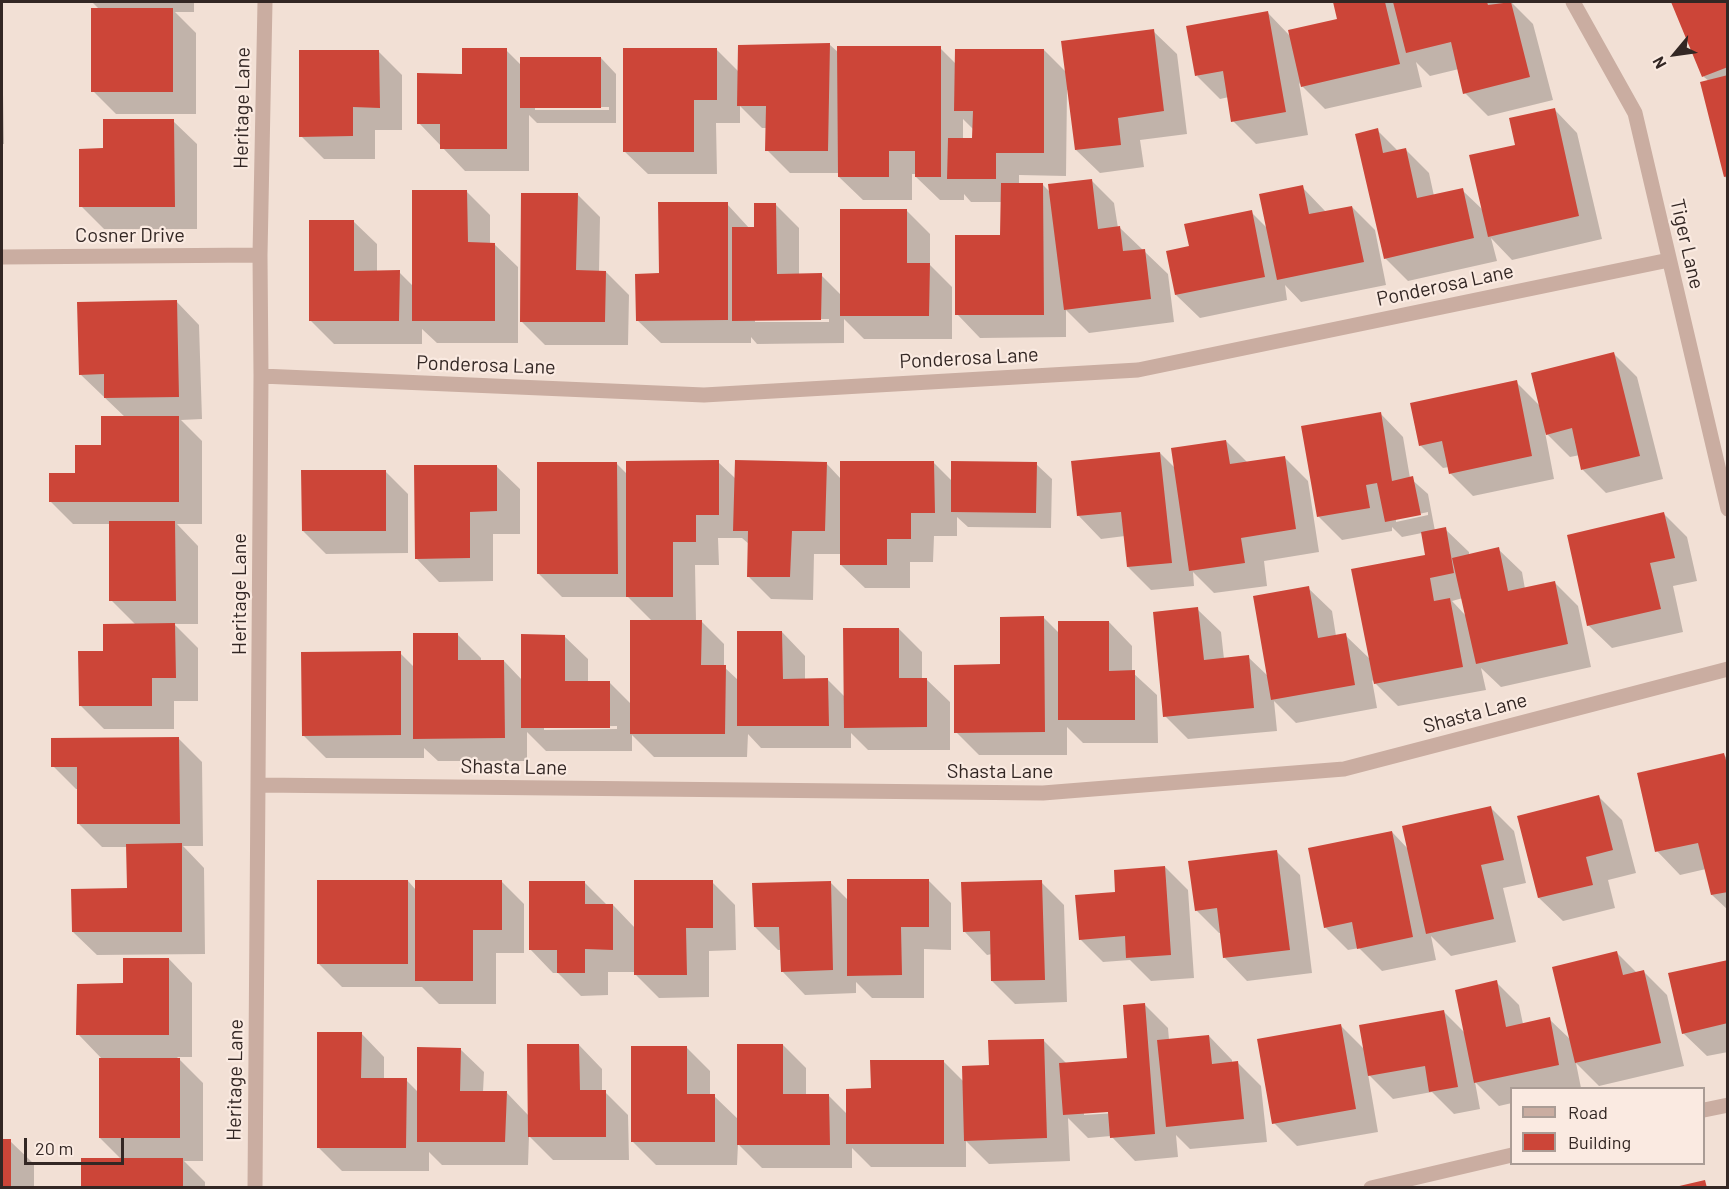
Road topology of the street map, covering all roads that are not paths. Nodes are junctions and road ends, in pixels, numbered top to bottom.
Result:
1 (265, 2) edge
2 (1573, 2) edge
3 (260, 255) junction
4 (2, 257) edge
5 (1669, 260) junction
6 (261, 376) junction
7 (1728, 509) edge
8 (1728, 669) edge
9 (259, 785) junction
10 (1728, 1105) edge
11 (1705, 1110) edge
12 (1510, 1155) edge
13 (255, 1188) edge
14 (1371, 1188) edge

1 - 3 street, Heritage Lane
2 - 5 street, Tiger Lane
3 - 4 street, Cosner Drive
3 - 6 street, Heritage Lane
5 - 6 street, Ponderosa Lane
5 - 7 street, Tiger Lane
6 - 9 street, Heritage Lane
8 - 9 street, Shasta Lane
9 - 13 street, Heritage Lane
10 - 11 street
12 - 14 street

